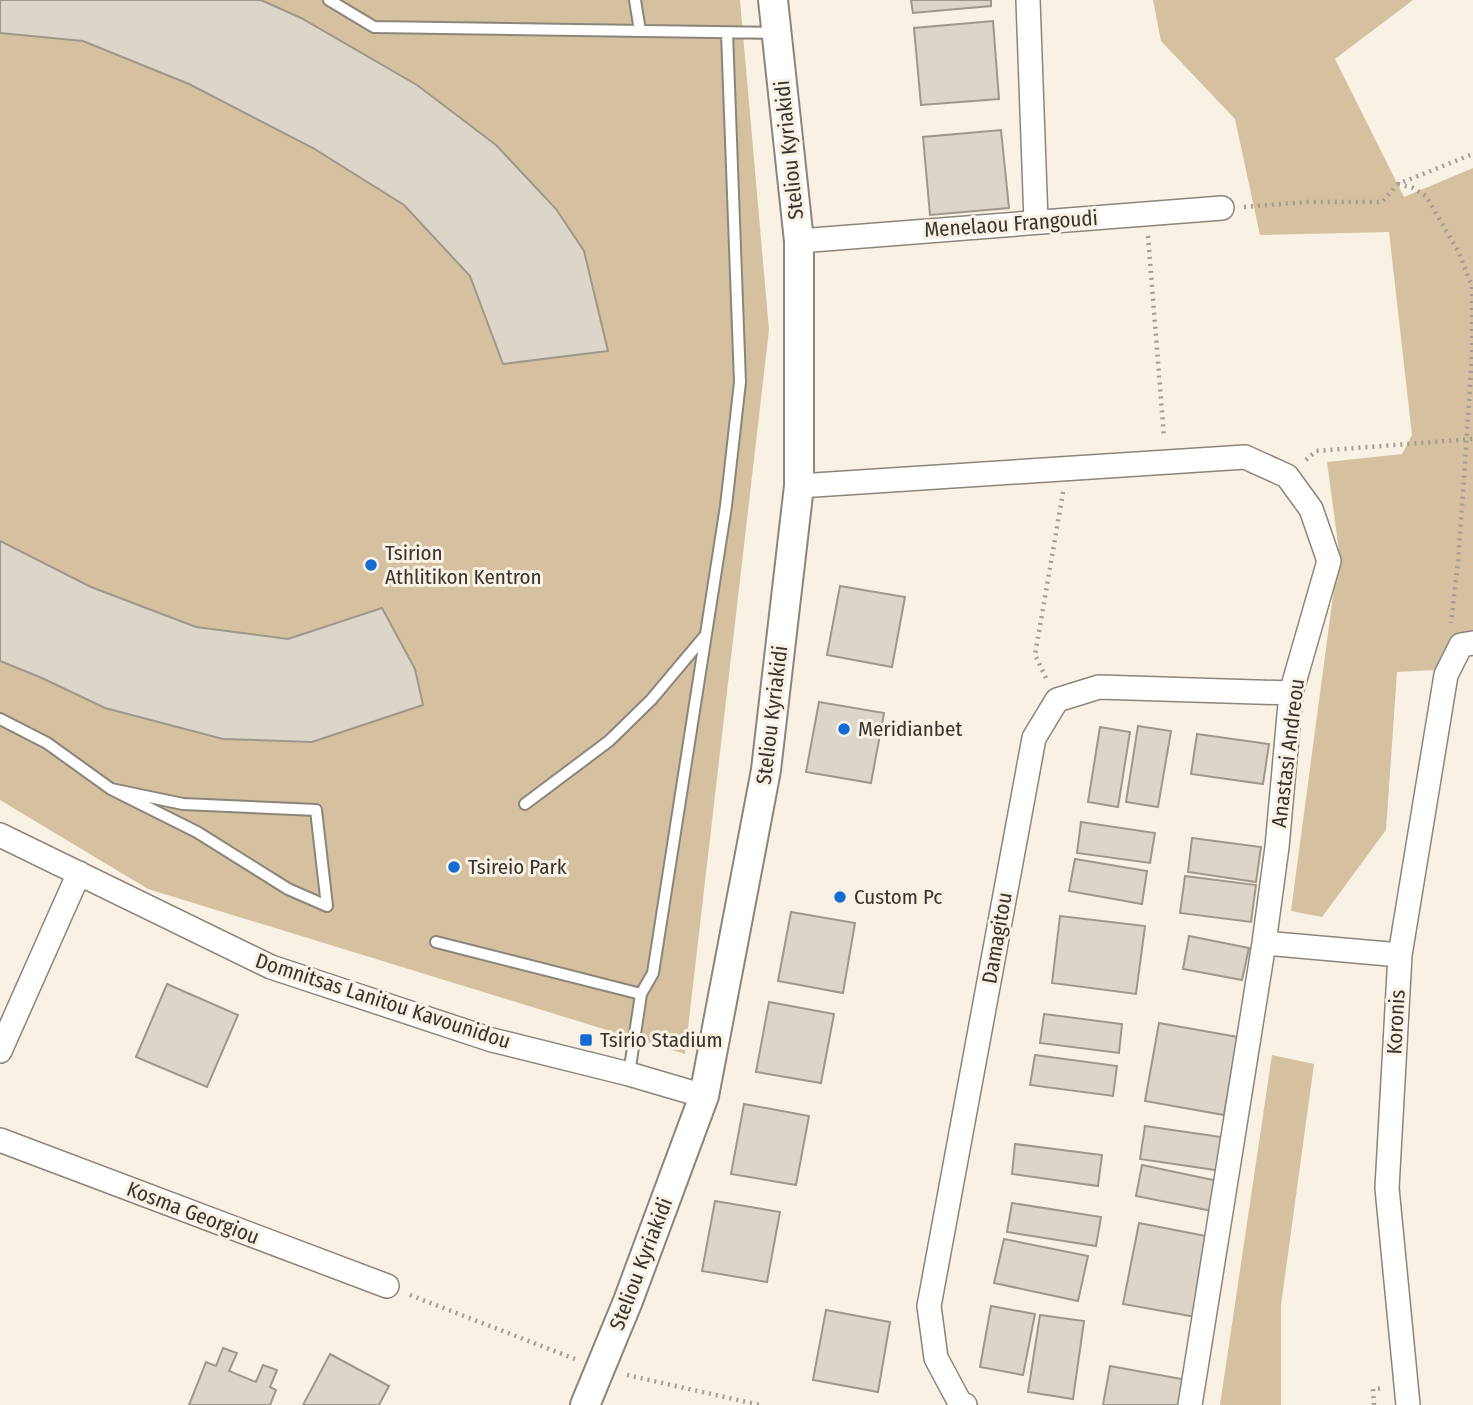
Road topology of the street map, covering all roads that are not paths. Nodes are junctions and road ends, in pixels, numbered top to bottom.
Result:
1 (329, 0) edge
2 (635, 0) edge
3 (774, 0) edge
4 (1028, 0) edge
5 (640, 32) junction
6 (727, 33) junction
7 (777, 33) junction
8 (1222, 208) road end
9 (1036, 222) junction
10 (799, 241) junction
11 (799, 486) junction
12 (706, 635) junction
13 (1467, 644) edge
14 (1291, 693) junction
15 (0, 719) edge
16 (111, 789) junction
17 (525, 804) dead end
18 (0, 835) edge
19 (79, 873) junction
20 (436, 942) dead end
21 (1264, 943) junction
22 (1400, 955) junction
23 (641, 994) junction
24 (0, 1051) edge
25 (629, 1074) junction
26 (704, 1096) junction
27 (0, 1140) edge
28 (387, 1286) road end
29 (585, 1405) edge
30 (965, 1405) edge
31 (1190, 1405) edge
32 (1408, 1405) edge

1 - 5 lane
2 - 5 lane
3 - 7 street, Steliou Kyriakidi
4 - 9 street
5 - 6 lane
6 - 7 lane
6 - 12 lane
7 - 10 street, Steliou Kyriakidi
8 - 9 street, Menelaou Frangoudi
9 - 10 street, Menelaou Frangoudi
10 - 11 street, Steliou Kyriakidi
11 - 14 street, Anastasi Andreou
11 - 26 street, Steliou Kyriakidi
12 - 17 lane
12 - 23 lane
13 - 22 street, Koronis
14 - 21 street, Anastasi Andreou
14 - 30 street, Damagitou
15 - 16 lane
16 - 16 lane
18 - 19 street, Domnitsas Lanitou Kavounidou
19 - 24 street
19 - 25 street, Domnitsas Lanitou Kavounidou
20 - 23 lane
21 - 22 street
21 - 31 street, Anastasi Andreou
22 - 32 street, Koronis
23 - 25 lane
25 - 26 street, Domnitsas Lanitou Kavounidou
26 - 29 street, Steliou Kyriakidi
27 - 28 street, Kosma Georgiou

